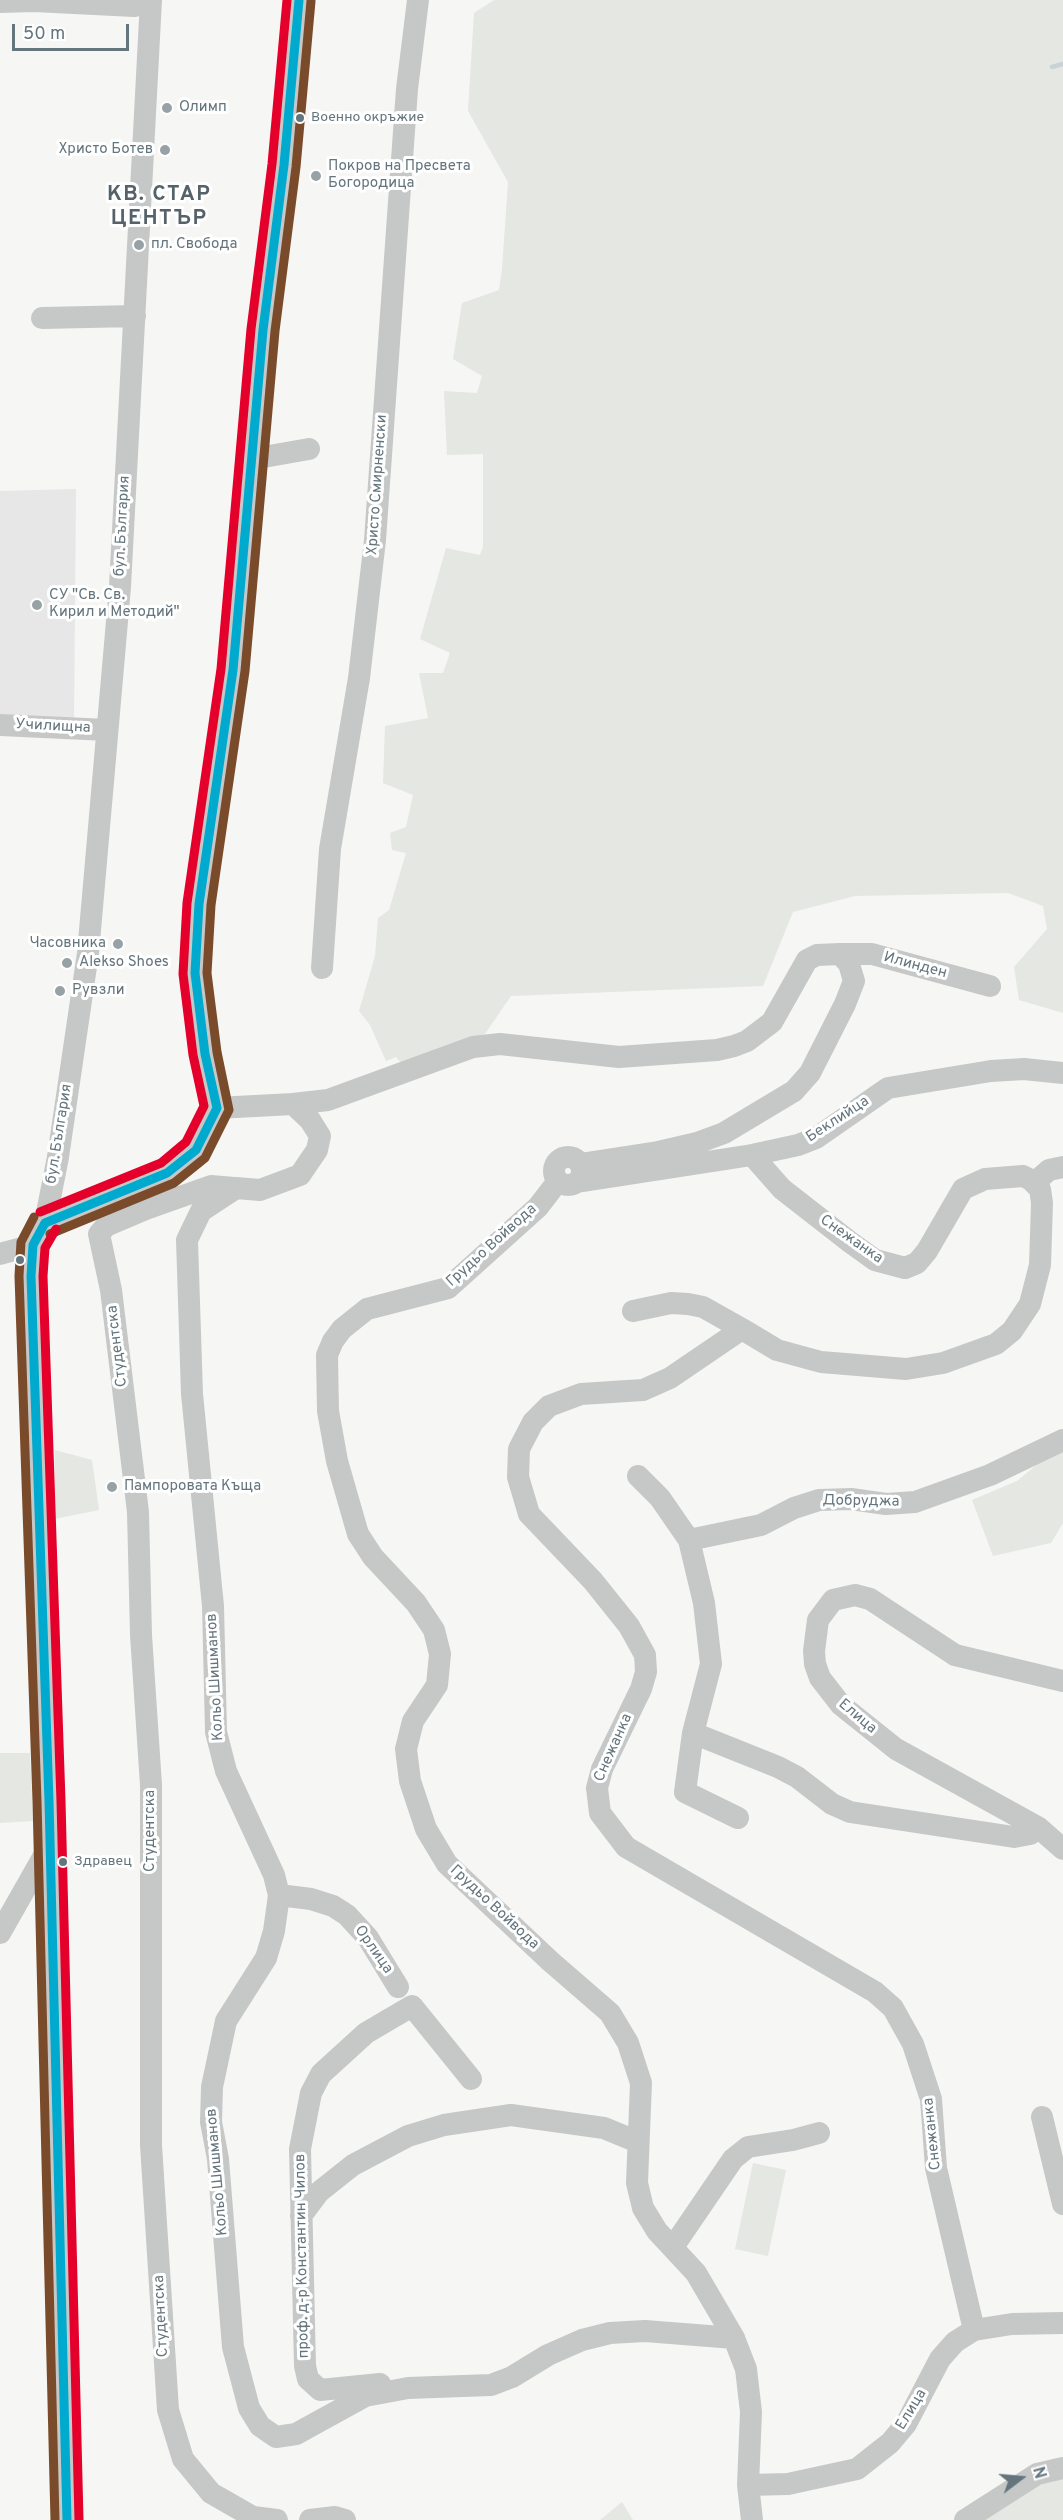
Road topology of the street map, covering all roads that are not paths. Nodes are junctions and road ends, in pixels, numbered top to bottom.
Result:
1 (34, 0) edge
2 (299, 0) edge
3 (418, 0) edge
4 (151, 1) edge
5 (0, 2) edge
6 (135, 316) junction
7 (42, 318) dead end
8 (309, 449) dead end
9 (252, 459) junction
10 (0, 725) edge
11 (107, 730) junction
12 (840, 954) junction
13 (322, 968) dead end
14 (990, 986) dead end
15 (1063, 1073) edge
16 (293, 1104) junction
17 (215, 1112) junction
18 (752, 1155) junction
19 (1063, 1167) edge
20 (571, 1176) junction
21 (1034, 1183) junction
22 (236, 1188) junction
23 (45, 1223) junction
24 (33, 1245) junction
25 (0, 1254) edge
26 (633, 1311) dead end
27 (742, 1329) junction
28 (1063, 1440) edge
29 (638, 1476) dead end
30 (689, 1540) junction
31 (1063, 1681) edge
32 (693, 1733) junction
33 (738, 1818) dead end
34 (1039, 1828) junction
35 (50, 1843) junction
36 (1063, 1849) edge
37 (279, 1895) junction
38 (0, 1933) edge
39 (398, 1987) dead end
40 (471, 2079) dead end
41 (1042, 2116) dead end
42 (819, 2133) dead end
43 (638, 2142) junction
44 (1063, 2204) edge
45 (301, 2216) junction
46 (673, 2247) junction
47 (1063, 2323) edge
48 (974, 2330) junction
49 (734, 2338) junction
50 (408, 2388) junction
51 (1063, 2468) edge
52 (748, 2485) junction
53 (67, 2520) edge
54 (277, 2520) edge
55 (309, 2520) edge
56 (345, 2520) edge
57 (752, 2520) edge
58 (965, 2520) edge

1 - 4 street
1 - 5 street
2 - 9 street
3 - 13 street, Христо Смирненски
4 - 6 street, бул. България
6 - 7 street
6 - 11 street, бул. България
8 - 9 street
9 - 17 street
10 - 11 street, Училищна
11 - 23 street, бул. България
12 - 14 street, Илинден
12 - 16 street
12 - 20 street
15 - 18 street, Беклийца
16 - 17 street
16 - 22 street
17 - 23 street
18 - 20 street, Беклийца
18 - 21 street, Снежанка
19 - 21 street
20 - 43 street, Грудьо Войвода
21 - 27 street
22 - 37 street, Кольо Шишманов
22 - 54 street, Студентска
23 - 24 street, бул. България
24 - 25 street
24 - 35 street, бул. България
26 - 27 street
27 - 48 street, Снежанка
28 - 30 street, Добруджа
29 - 30 street
30 - 32 street
31 - 34 street, Елица
32 - 33 street
32 - 34 street
34 - 36 street, Елица
35 - 38 street
35 - 53 street, бул. България
37 - 39 street, Орлица
37 - 50 street, Кольо Шишманов
40 - 45 street, проф. д-р Константин Чилов
41 - 44 street
42 - 46 street
43 - 45 street
43 - 46 street, Грудьо Войвода
45 - 50 street, проф. д-р Константин Чилов
46 - 49 street, Грудьо Войвода
47 - 48 street, Елица
48 - 52 street, Елица
49 - 50 street, Кольо Шишманов
49 - 52 street, Грудьо Войвода
51 - 58 street
52 - 57 street, Грудьо Войвода
55 - 56 street

